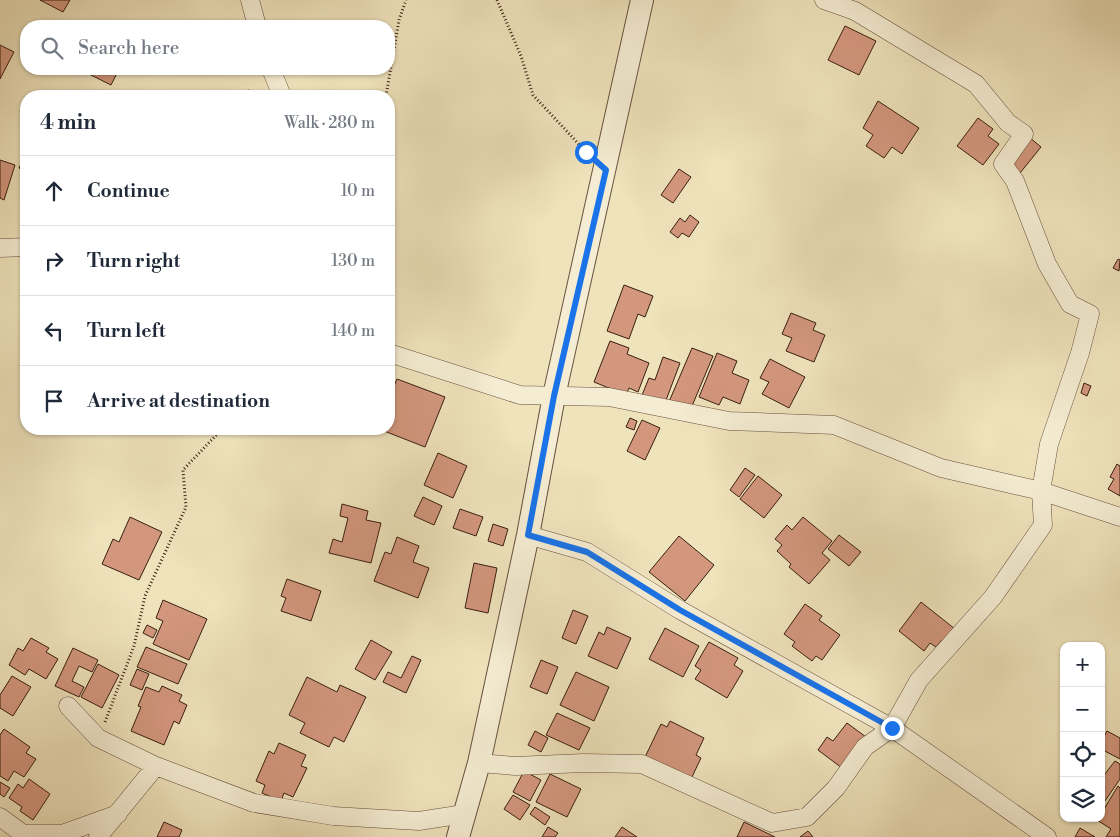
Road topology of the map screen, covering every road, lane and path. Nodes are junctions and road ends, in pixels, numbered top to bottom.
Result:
1 (250, 0) edge
2 (406, 0) edge
3 (497, 0) edge
4 (642, 0) edge
5 (824, 0) edge
6 (255, 20) edge
7 (395, 47) edge
8 (273, 75) edge
9 (390, 75) edge
10 (280, 90) edge
11 (387, 90) edge
12 (606, 170) junction
13 (20, 247) edge
14 (0, 248) edge
15 (395, 355) edge
16 (554, 396) junction
17 (216, 435) edge
18 (1042, 491) junction
19 (1120, 517) edge
20 (528, 535) junction
21 (68, 706) dead end
22 (892, 728) junction
23 (98, 738) junction
24 (479, 763) junction
25 (156, 766) junction
26 (118, 814) junction
27 (464, 814) junction
28 (0, 817) edge
29 (98, 837) edge
30 (458, 837) edge
31 (1048, 837) edge

1 - 6 street
2 - 7 path
3 - 12 path
4 - 12 street
5 - 18 street
8 - 10 street
9 - 11 path
12 - 16 street
13 - 14 street
15 - 16 street
16 - 18 street
16 - 20 street
17 - 23 path
18 - 19 street
18 - 22 street
20 - 22 street
20 - 24 street
21 - 23 street
22 - 24 street
22 - 31 street
23 - 25 street
24 - 27 street
25 - 26 street
25 - 27 street
26 - 28 street
26 - 29 street
27 - 30 street

